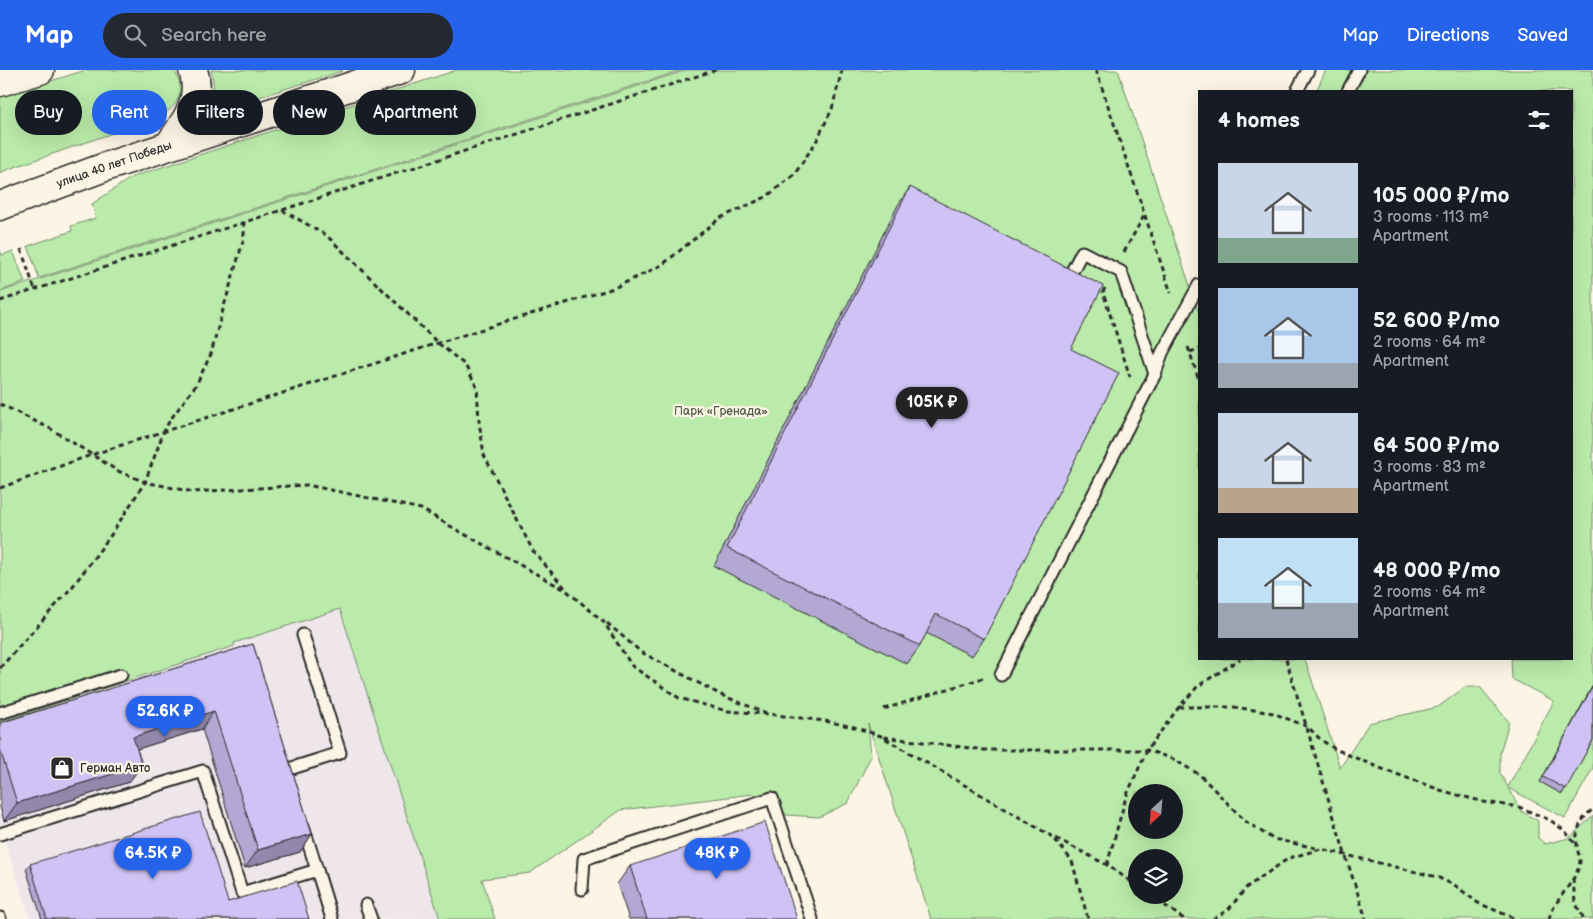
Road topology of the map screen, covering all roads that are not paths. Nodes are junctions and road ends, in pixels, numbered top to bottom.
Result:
1 (40, 70) edge
2 (193, 70) edge
3 (1308, 70) edge
4 (1359, 70) edge
5 (384, 72) edge
6 (0, 82) edge
7 (1298, 90) edge
8 (1349, 90) edge
9 (169, 145) junction
10 (0, 206) edge
11 (1066, 284) edge
12 (1198, 287) edge
13 (1155, 374) junction
14 (303, 635) dead end
15 (121, 675) dead end
16 (1001, 675) dead end
17 (0, 713) edge
18 (286, 770) edge
19 (300, 815) edge
20 (0, 834) edge
21 (317, 870) junction
22 (582, 889) dead end
23 (366, 905) dead end
24 (332, 919) edge
25 (371, 919) edge
26 (812, 919) edge

1 - 6 street
2 - 9 street
3 - 7 lane
4 - 8 lane
5 - 9 street, улица 40 лет Победы
9 - 10 street, улица 40 лет Победы
11 - 13 lane
12 - 13 lane
13 - 16 lane
14 - 18 lane
15 - 17 lane
19 - 21 lane
20 - 21 lane
21 - 24 lane
22 - 26 lane
23 - 25 lane

